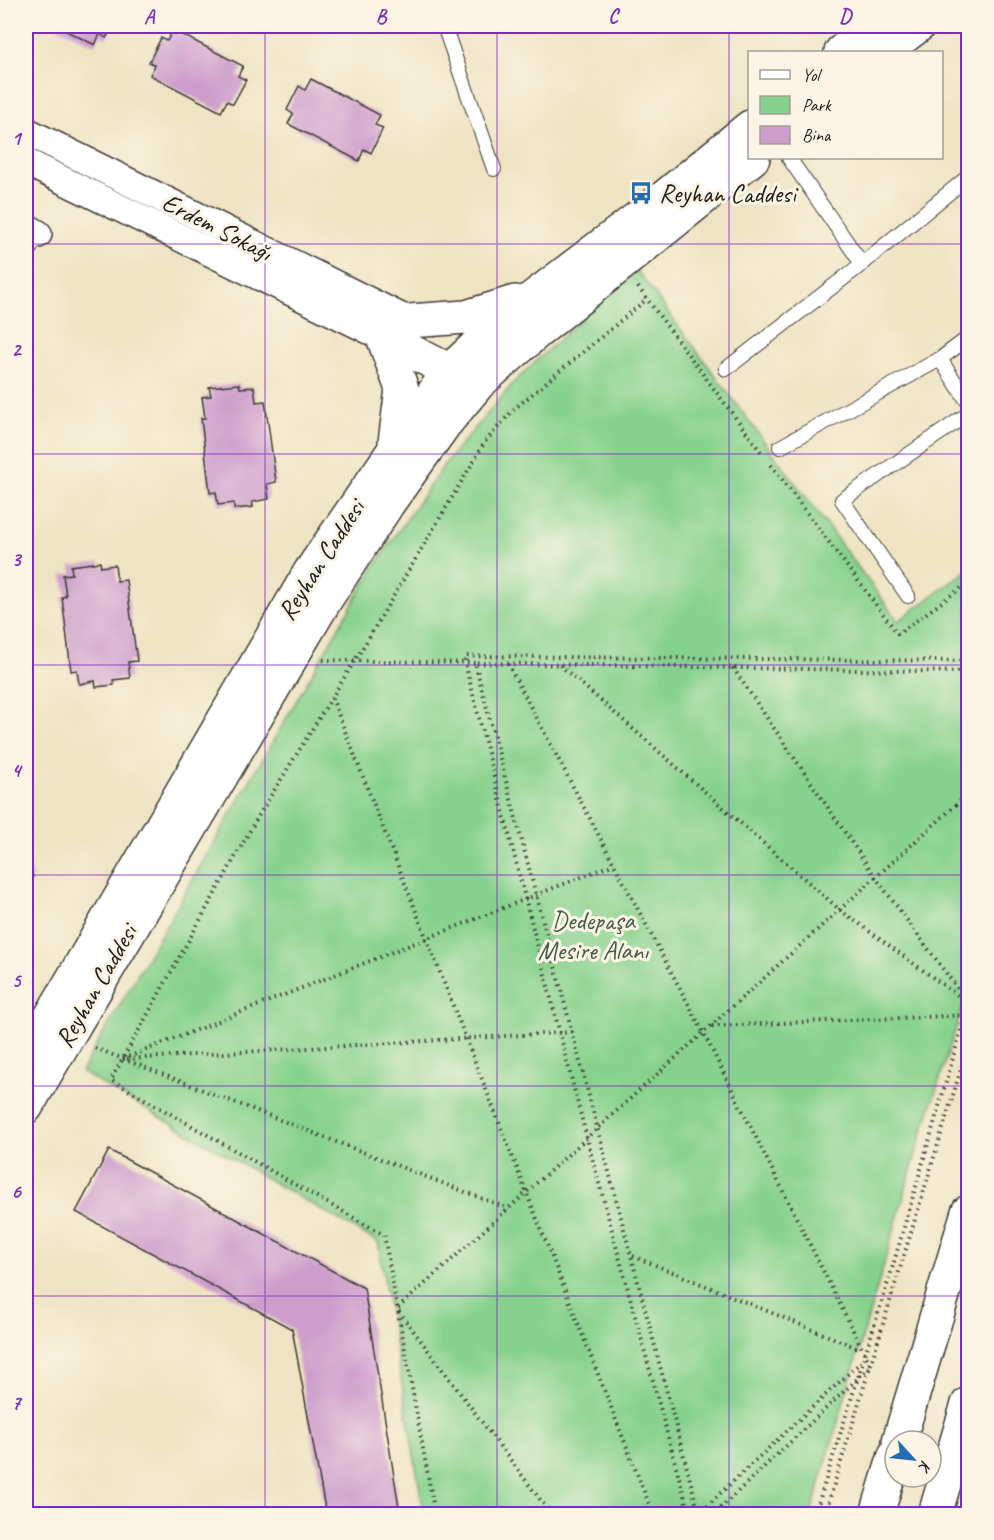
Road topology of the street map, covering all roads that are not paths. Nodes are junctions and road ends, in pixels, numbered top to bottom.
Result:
1 (444, 26) edge
2 (874, 26) edge
3 (918, 26) edge
4 (842, 51) edge
5 (885, 51) edge
6 (748, 129) edge
7 (26, 131) edge
8 (752, 159) edge
9 (790, 159) edge
10 (26, 162) edge
11 (494, 169) dead end
12 (969, 177) edge
13 (861, 264) junction
14 (546, 287) junction
15 (396, 329) junction
16 (969, 338) edge
17 (940, 359) junction
18 (457, 361) junction
19 (726, 369) dead end
20 (479, 383) junction
21 (969, 402) edge
22 (969, 414) edge
23 (780, 447) dead end
24 (393, 449) junction
25 (908, 596) dead end
26 (26, 1059) edge
27 (26, 1104) edge
28 (969, 1212) edge
29 (969, 1404) edge
30 (903, 1429) edge
31 (885, 1489) edge
32 (877, 1515) edge
33 (935, 1515) edge

1 - 11 lane
2 - 4 main road
3 - 5 main road
6 - 14 main road, Reyhan Caddesi
7 - 15 street, Erdem Sokağı
8 - 20 main road, Reyhan Caddesi
9 - 13 lane
10 - 15 street, Erdem Sokağı
12 - 13 lane
13 - 19 lane
14 - 15 main road
14 - 18 main road, Reyhan Caddesi
15 - 18 main road
15 - 24 main road
16 - 17 lane
17 - 21 lane
17 - 23 lane
18 - 20 main road
18 - 24 main road, Reyhan Caddesi
20 - 27 main road, Reyhan Caddesi
22 - 25 lane
24 - 26 main road, Reyhan Caddesi
28 - 30 main road
29 - 33 main road
31 - 32 main road

